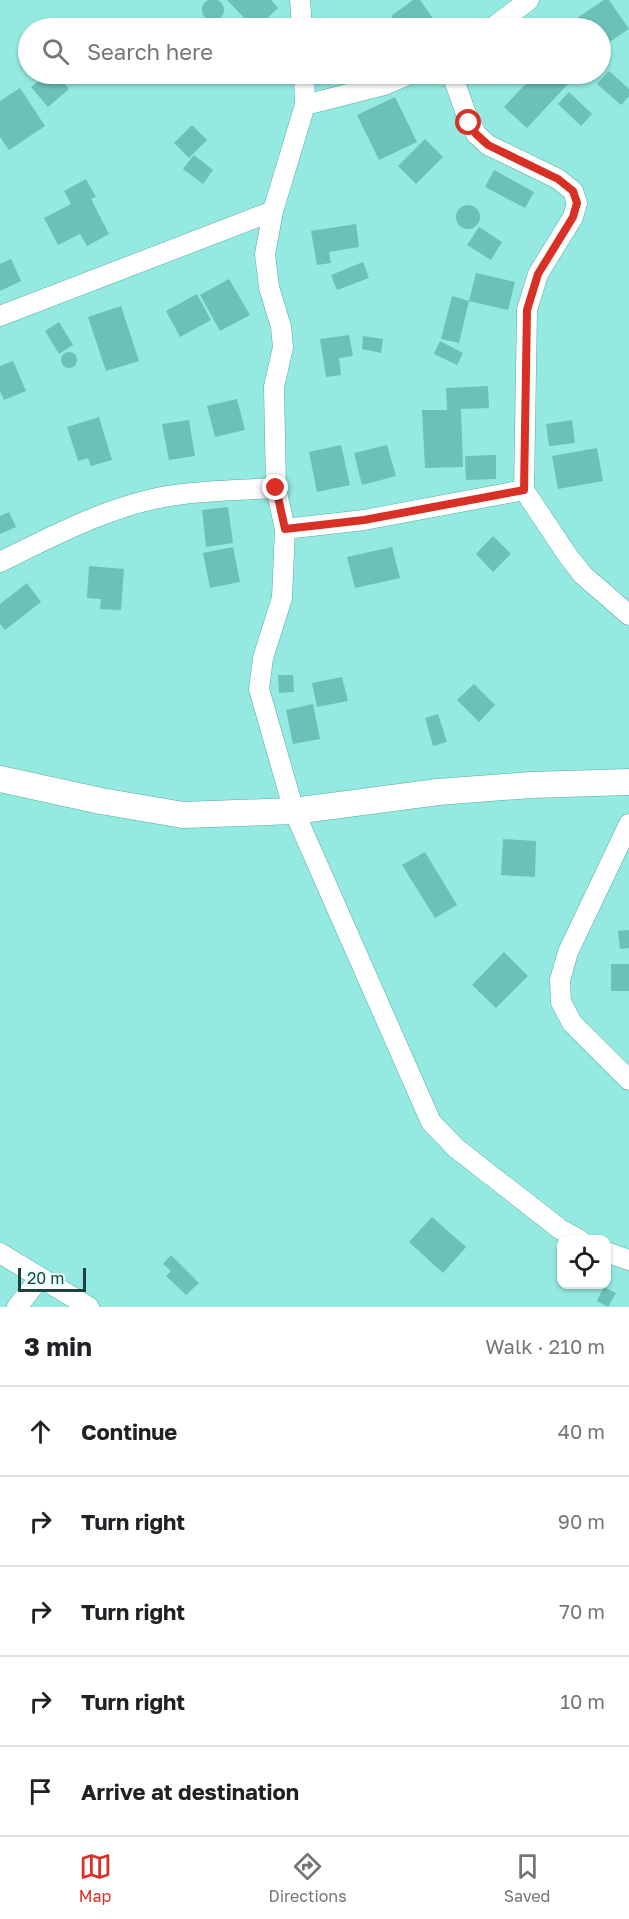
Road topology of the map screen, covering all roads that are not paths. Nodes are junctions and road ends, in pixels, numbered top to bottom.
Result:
1 (300, 0) edge
2 (529, 0) edge
3 (301, 18) edge
4 (505, 18) edge
5 (305, 84) edge
6 (386, 84) edge
7 (455, 84) edge
8 (306, 105) junction
9 (273, 211) junction
10 (0, 316) edge
11 (276, 488) junction
12 (524, 490) junction
13 (285, 529) junction
14 (0, 562) edge
15 (629, 615) edge
16 (0, 779) edge
17 (629, 782) edge
18 (294, 811) junction
19 (629, 825) edge
20 (629, 1080) edge
21 (572, 1235) edge
22 (0, 1254) edge
23 (611, 1254) edge
24 (629, 1260) edge
25 (40, 1278) junction
26 (17, 1307) edge
27 (89, 1307) edge

1 - 3 street
2 - 4 street
5 - 8 street
6 - 8 street
7 - 12 street
8 - 9 street
9 - 10 street
9 - 11 street
11 - 13 street
11 - 14 street
12 - 13 street
12 - 15 street
13 - 18 street
16 - 18 street
17 - 18 street
18 - 21 street
19 - 20 street
22 - 25 street
23 - 24 street
25 - 26 street
25 - 27 street

